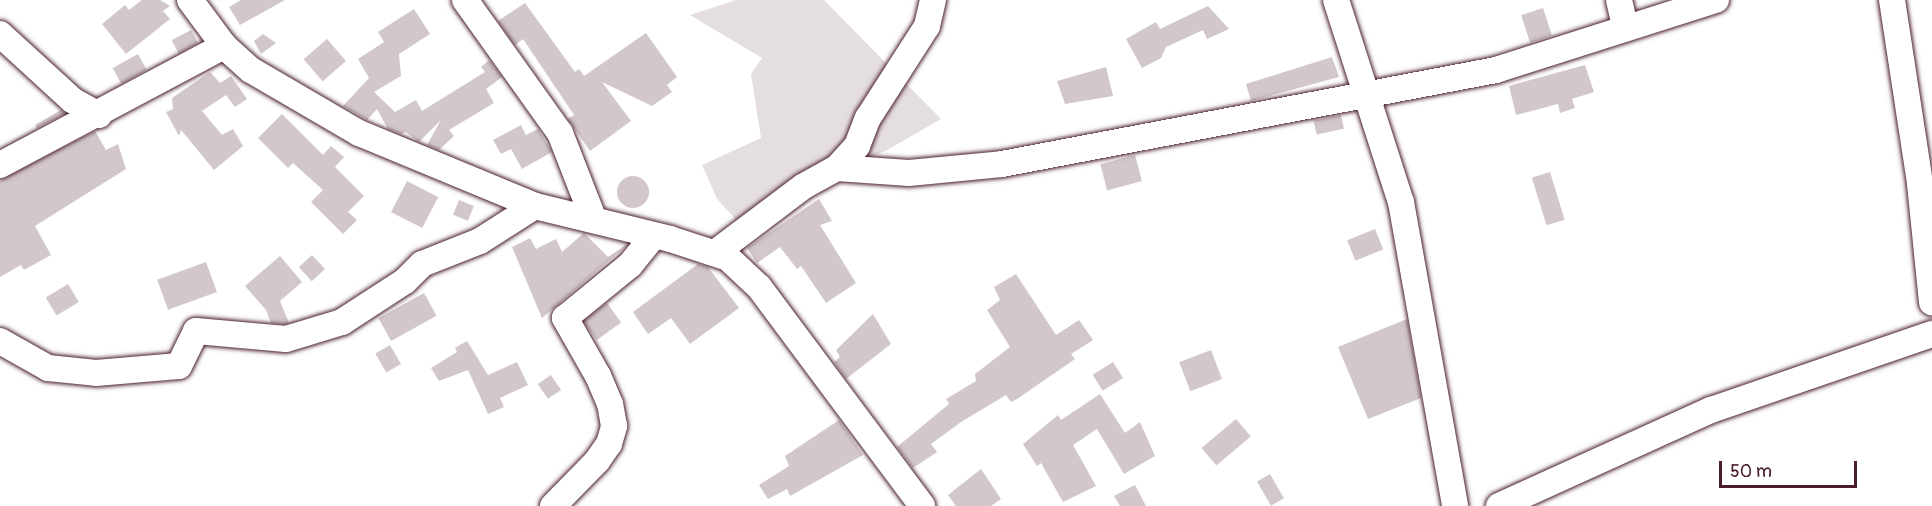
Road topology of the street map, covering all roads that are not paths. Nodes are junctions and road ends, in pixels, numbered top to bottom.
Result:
1 (190, 0) edge
2 (465, 0) edge
3 (933, 0) edge
4 (1336, 0) edge
5 (1619, 0) edge
6 (1716, 0) edge
7 (1892, 0) edge
8 (1625, 27) junction
9 (0, 34) edge
10 (224, 46) junction
11 (1365, 94) junction
12 (99, 115) junction
13 (0, 165) edge
14 (837, 168) junction
15 (535, 206) junction
16 (594, 220) junction
17 (654, 235) junction
18 (715, 253) junction
19 (1932, 302) edge
20 (1932, 334) edge
21 (0, 341) edge
22 (552, 506) edge
23 (922, 506) edge
24 (1455, 506) edge
25 (1499, 506) edge

1 - 10 street
2 - 16 street
3 - 14 street
4 - 11 street
5 - 8 street
6 - 8 street
7 - 19 street
8 - 11 street
9 - 12 street
10 - 12 street
10 - 15 street
11 - 14 street
11 - 24 street
12 - 13 street
14 - 18 street
15 - 16 street
15 - 21 street
16 - 17 street
17 - 18 street
17 - 22 street
18 - 23 street
20 - 25 street

